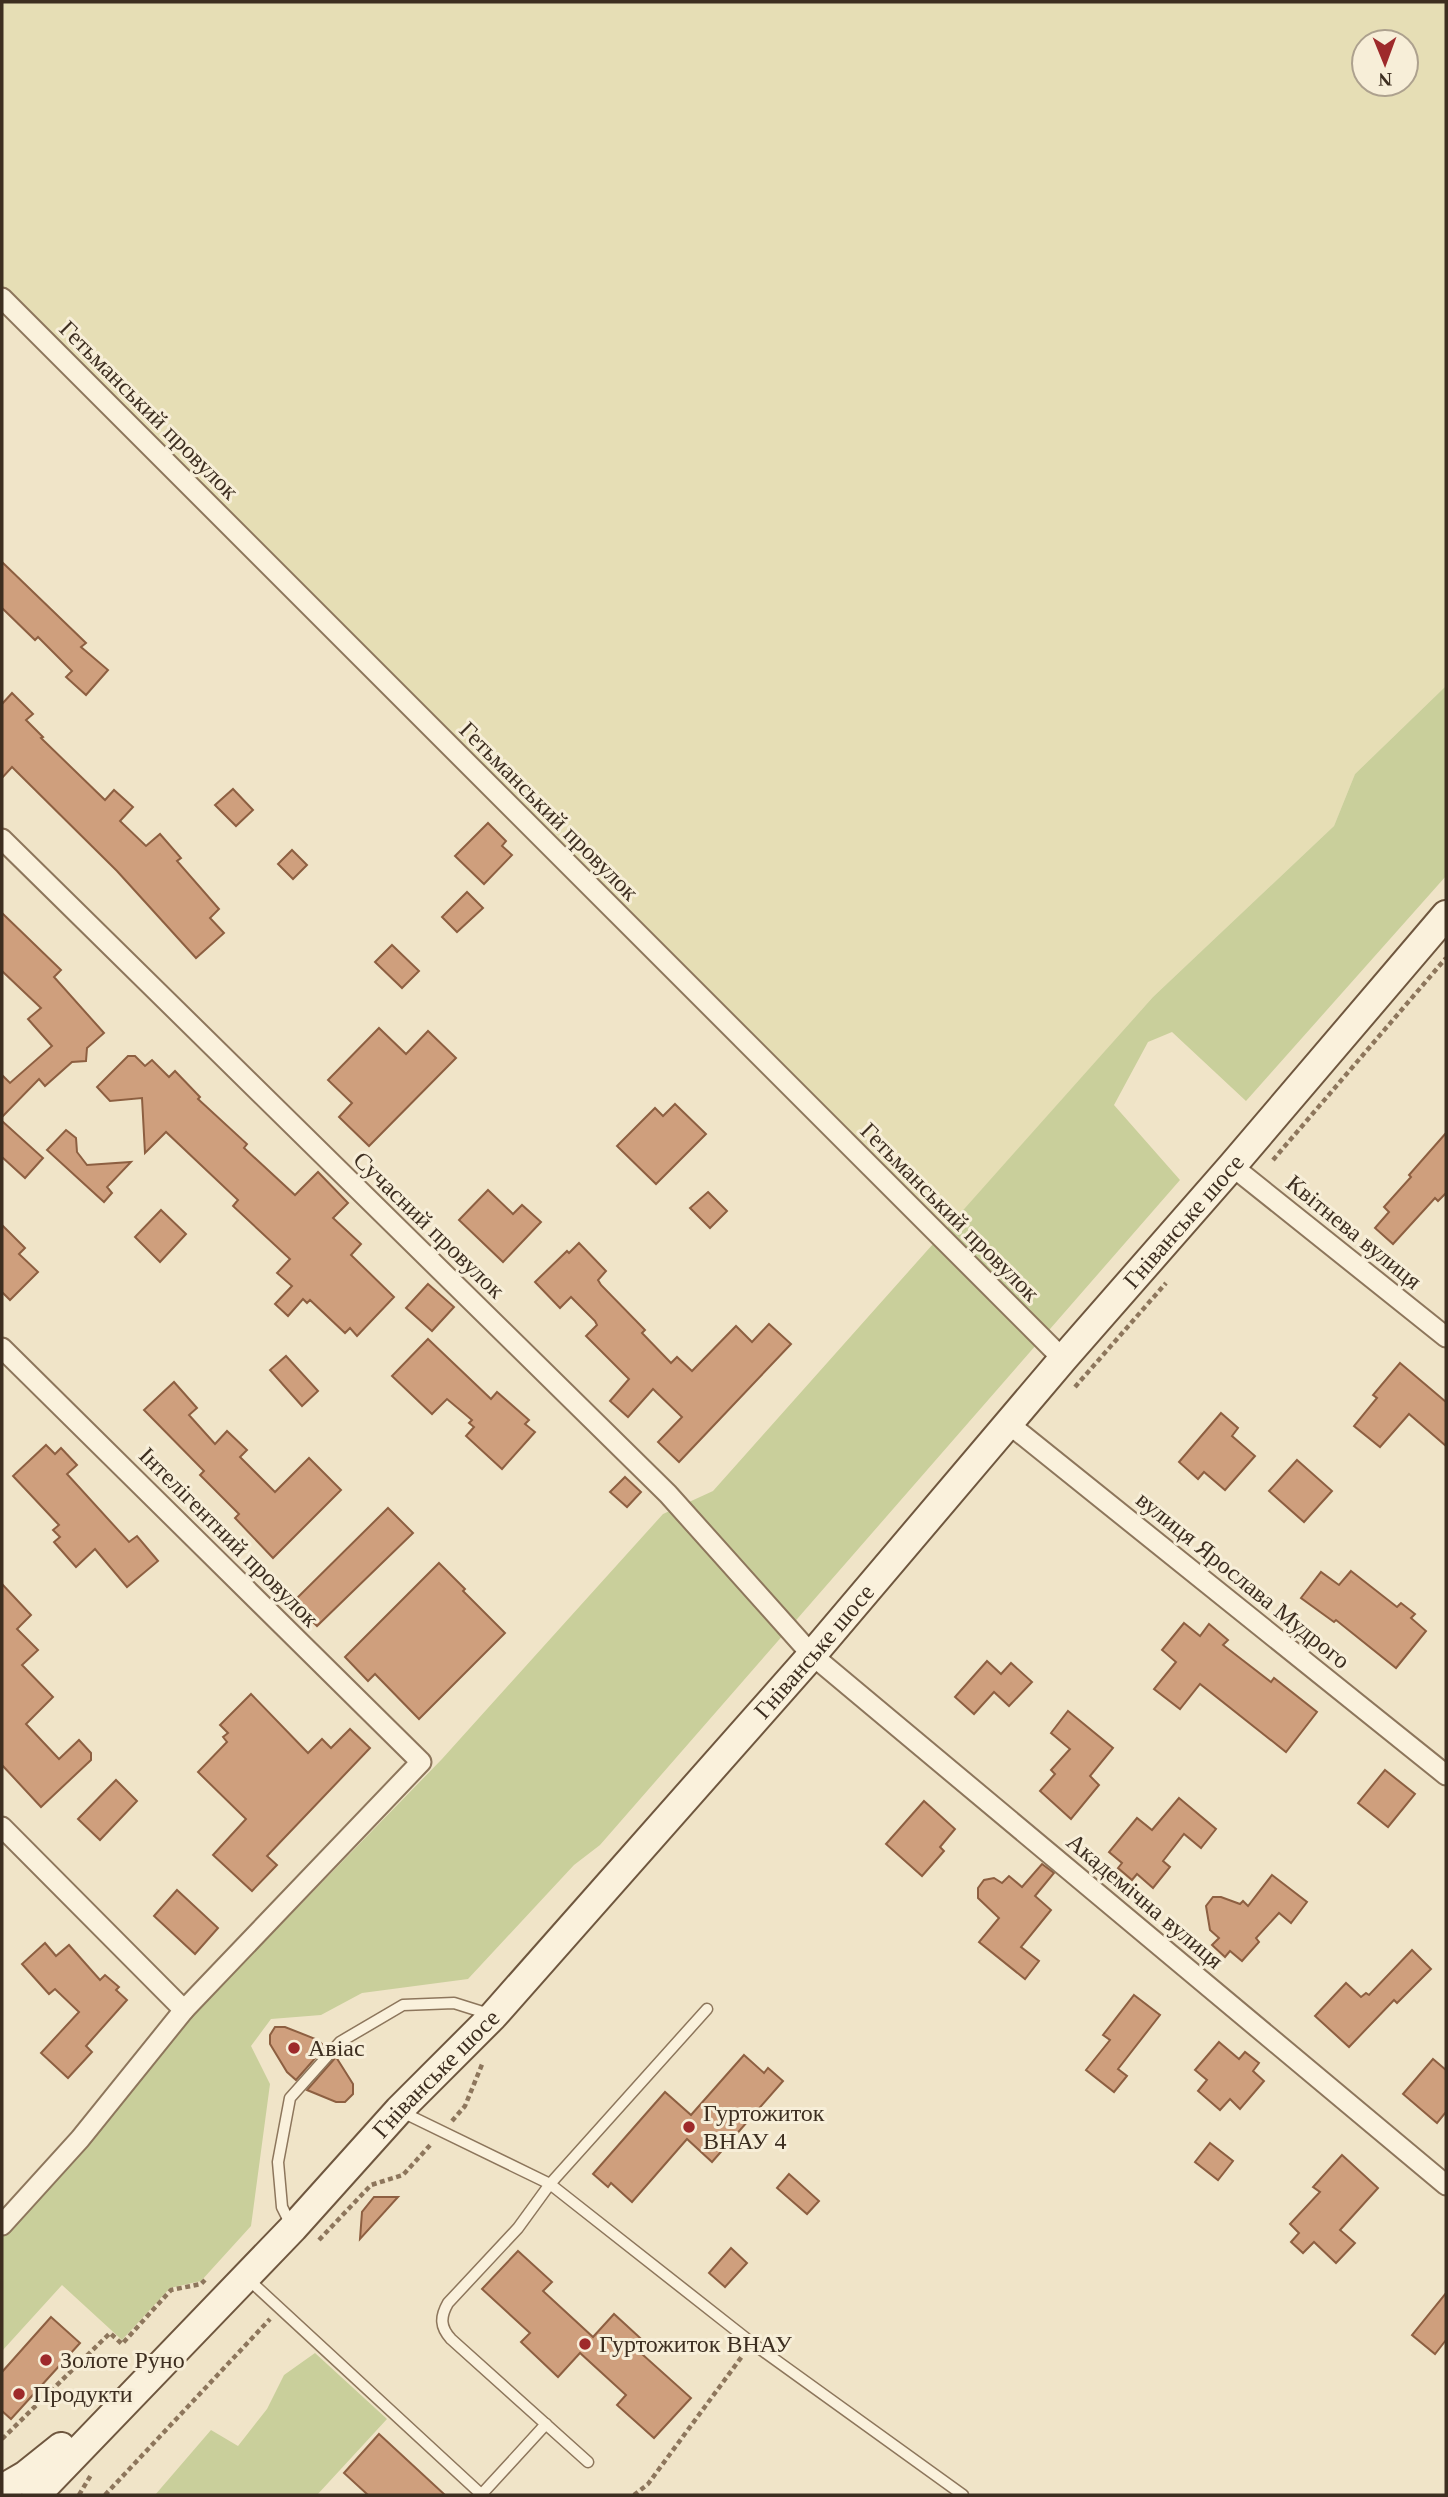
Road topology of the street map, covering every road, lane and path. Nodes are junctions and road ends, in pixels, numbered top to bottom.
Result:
1 (2, 298) edge
2 (2, 839) edge
3 (1444, 923) edge
4 (1232, 1166) junction
5 (1446, 1336) edge
6 (2, 1348) edge
7 (1063, 1359) junction
8 (1009, 1424) junction
9 (812, 1655) junction
10 (1446, 1775) edge
11 (2, 1827) edge
12 (707, 2009) dead end
13 (184, 2010) junction
14 (493, 2016) junction
15 (399, 2110) junction
16 (550, 2184) junction
17 (1446, 2185) edge
18 (2, 2225) edge
19 (293, 2228) junction
20 (210, 2276) dead end
21 (246, 2276) junction
22 (280, 2308) junction
23 (752, 2343) junction
24 (157, 2367) junction
25 (546, 2424) junction
26 (2, 2439) edge
27 (588, 2462) dead end
28 (2, 2489) edge
29 (36, 2495) edge
30 (105, 2495) edge
31 (481, 2495) edge
32 (634, 2495) edge
33 (963, 2495) edge

1 - 7 street, Гетьманський провулок
2 - 9 street, Сучасний провулок
3 - 4 main road, Гніванське шосе
4 - 5 street, Квітнева вулиця
4 - 7 main road, Гніванське шосе
6 - 13 street, Інтелігентний провулок
7 - 8 main road, Гніванське шосе
8 - 9 main road, Гніванське шосе
8 - 10 street, вулиця Ярослава Мудрого
9 - 14 main road, Гніванське шосе
9 - 17 street, Академічна вулиця
11 - 13 street
12 - 16 lane
13 - 18 street
14 - 15 main road, Гніванське шосе
14 - 19 lane
15 - 16 lane
15 - 19 main road, Гніванське шосе
16 - 23 lane
16 - 25 lane
19 - 21 main road, Гніванське шосе
20 - 26 path
21 - 22 lane
21 - 24 main road, Гніванське шосе
22 - 30 path
22 - 31 lane
23 - 32 path
23 - 33 lane
24 - 28 main road, Гніванське шосе
24 - 29 main road, Гніванське шосе
25 - 27 lane
25 - 31 lane

